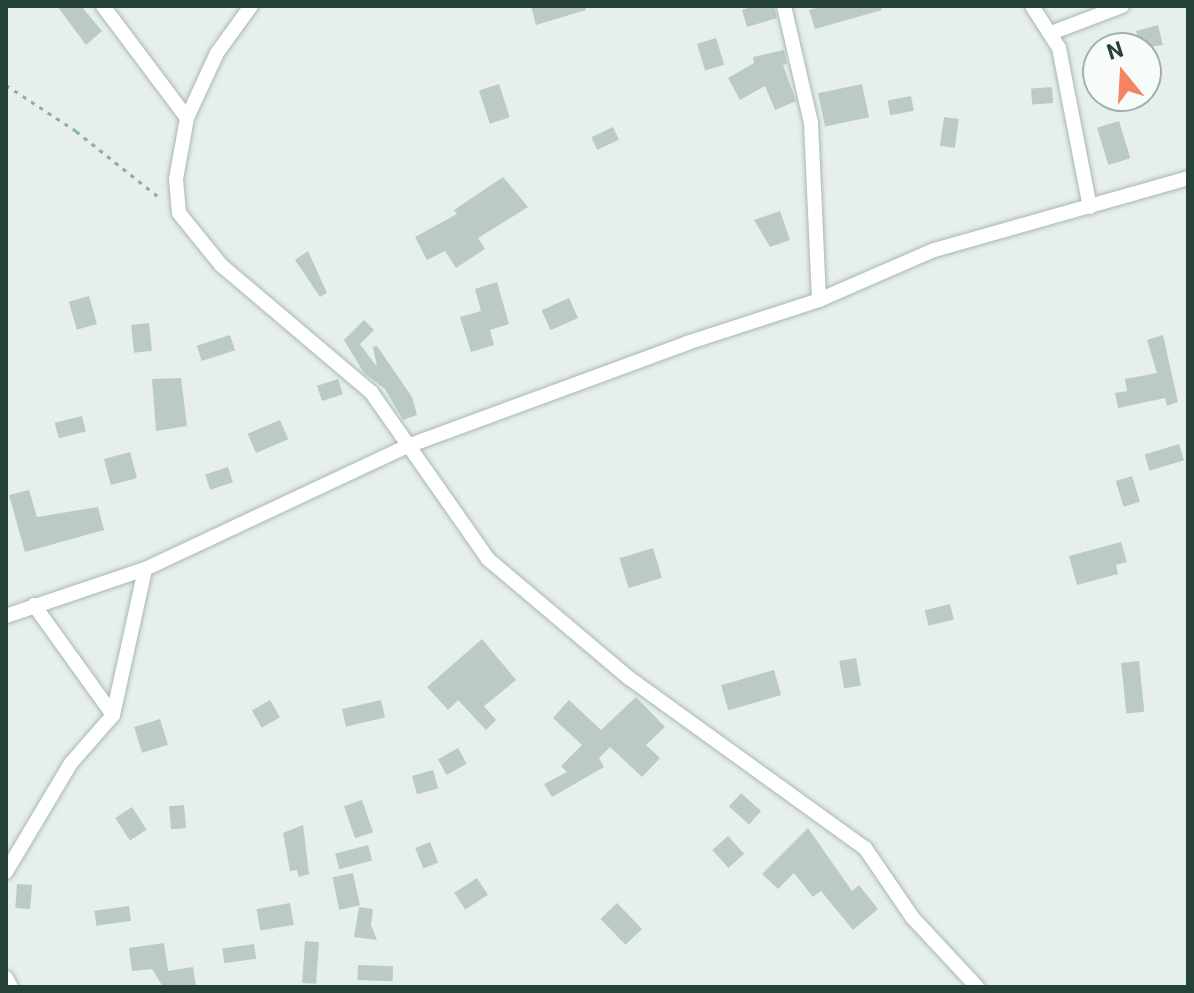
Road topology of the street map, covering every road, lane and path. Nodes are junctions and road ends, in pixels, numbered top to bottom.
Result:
1 (103, 6) edge
2 (251, 6) edge
3 (784, 6) edge
4 (1032, 6) edge
5 (1122, 6) edge
6 (1051, 33) junction
7 (6, 85) edge
8 (187, 118) junction
9 (1188, 178) edge
10 (1090, 207) junction
11 (179, 213) junction
12 (819, 300) junction
13 (405, 447) junction
14 (145, 569) junction
15 (34, 605) junction
16 (6, 616) edge
17 (113, 715) junction
18 (6, 872) edge
19 (6, 978) edge
20 (11, 987) edge
21 (977, 987) edge

1 - 8 street
2 - 8 street
3 - 12 street
4 - 6 street
5 - 6 street
6 - 10 street
7 - 11 path
8 - 11 street
9 - 10 street
10 - 12 street
11 - 13 street
12 - 13 street
13 - 14 street
13 - 21 street
14 - 15 street
14 - 17 street
15 - 16 street
15 - 17 street
17 - 18 street
19 - 20 street

